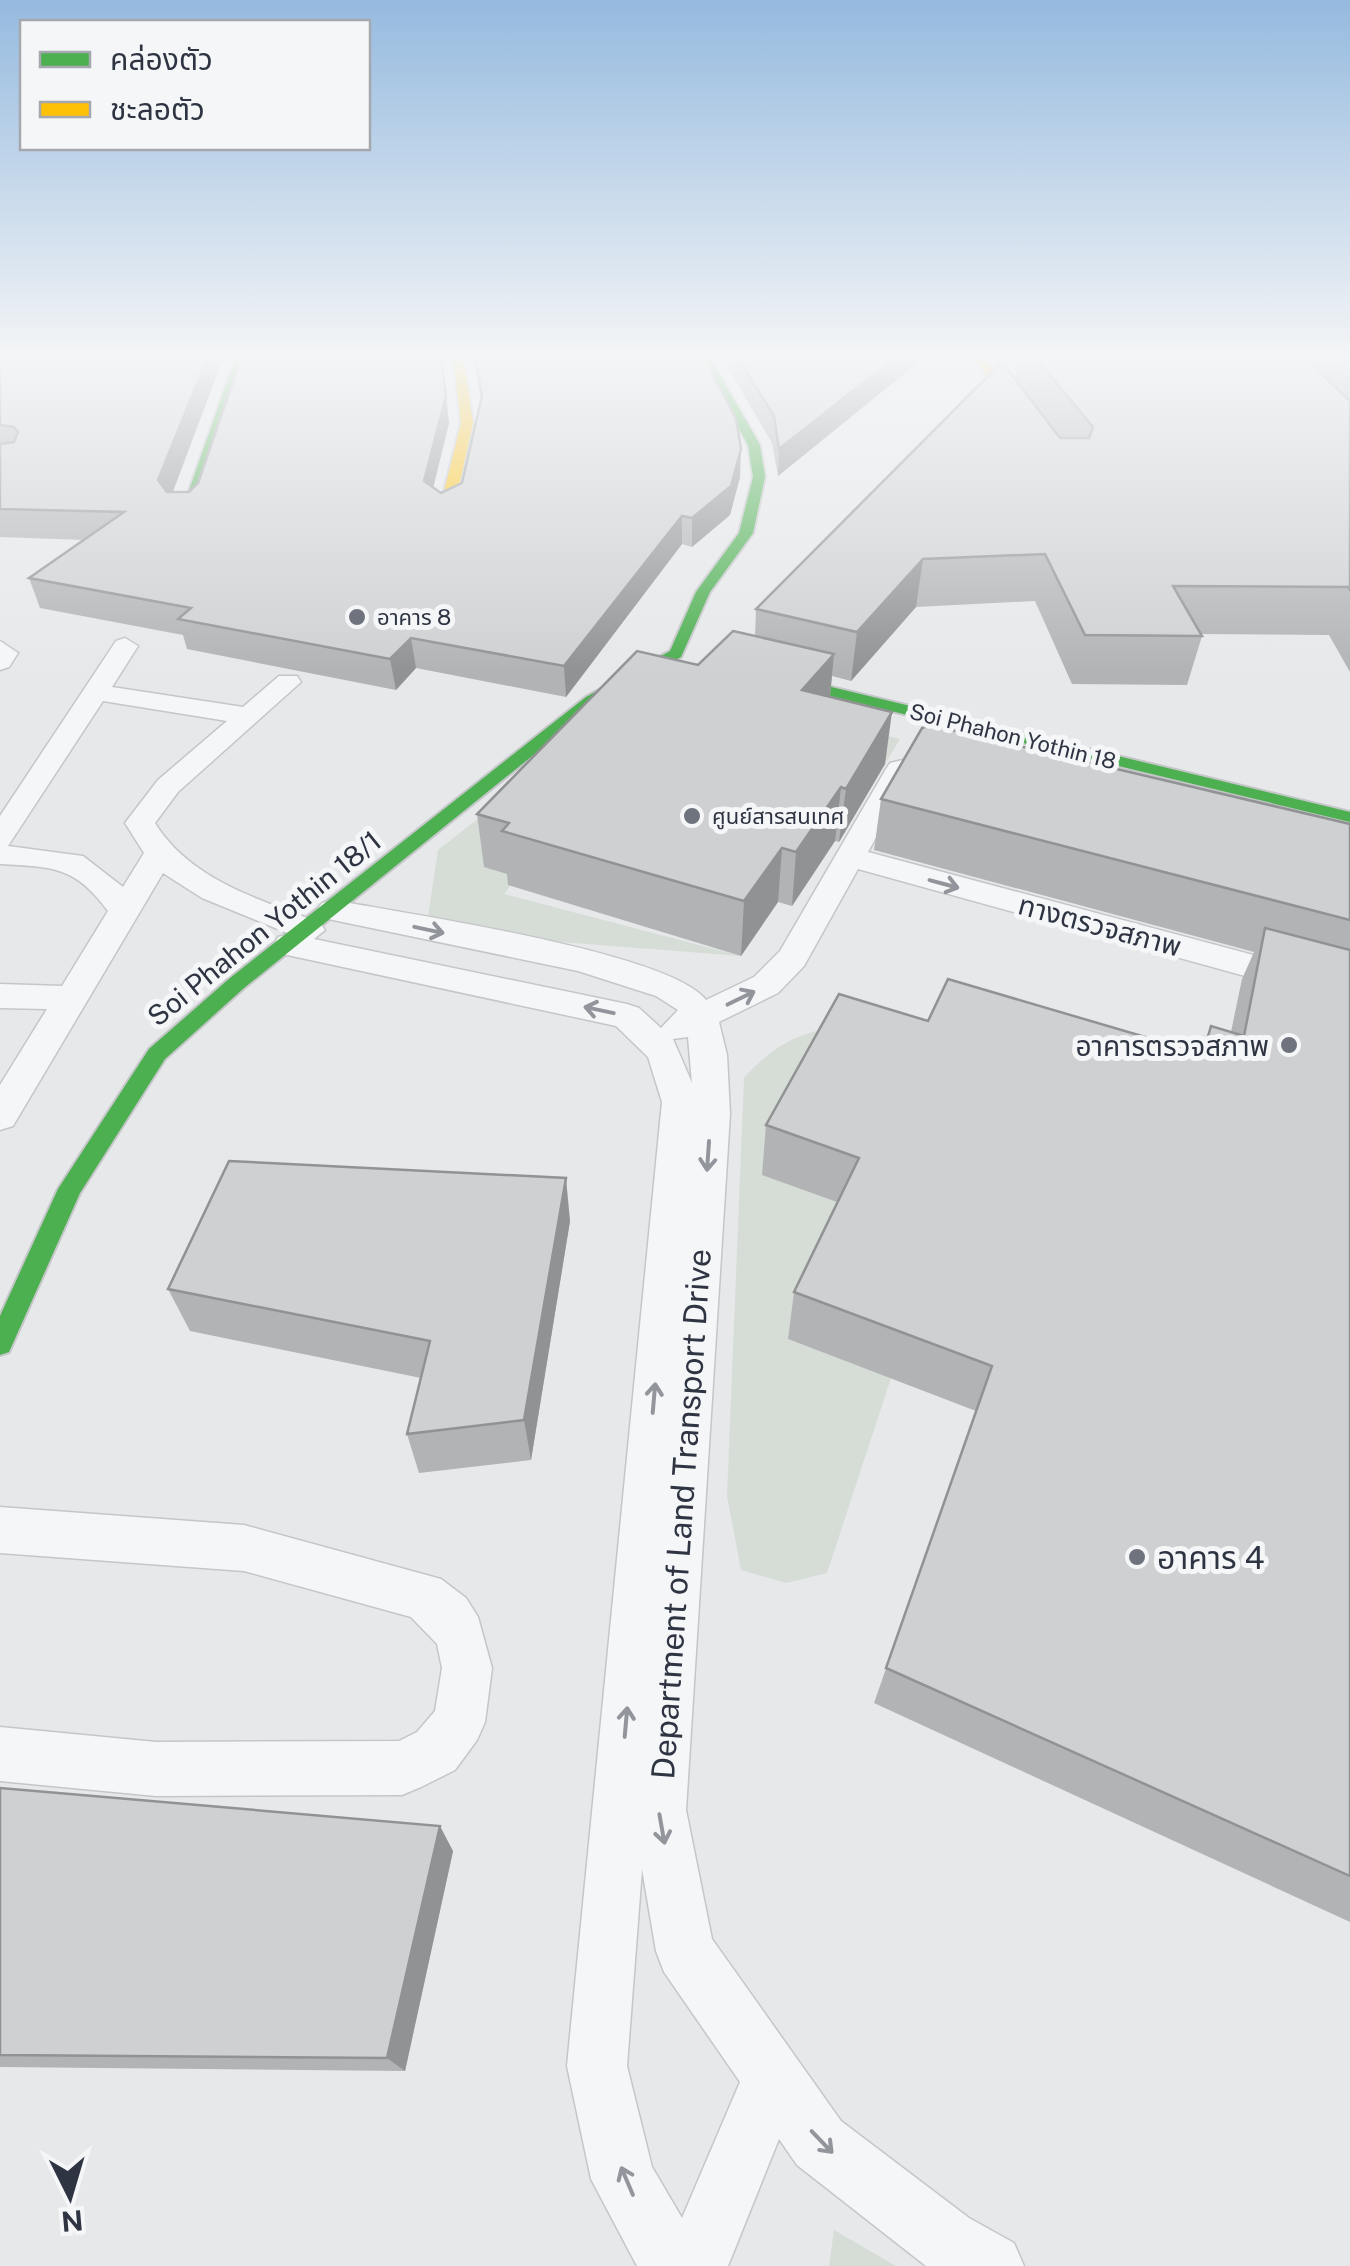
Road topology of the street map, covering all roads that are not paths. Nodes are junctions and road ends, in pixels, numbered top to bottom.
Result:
1 (203, 462) edge
2 (457, 462) edge
3 (757, 462) edge
4 (447, 508) edge
5 (186, 510) edge
6 (125, 646) dead end
7 (0, 649) edge
8 (0, 662) edge
9 (734, 668) edge
10 (288, 682) dead end
11 (95, 692) junction
12 (248, 716) junction
13 (940, 764) edge
14 (1350, 817) edge
15 (0, 838) edge
16 (159, 854) junction
17 (0, 855) edge
18 (850, 857) junction
19 (124, 912) junction
20 (311, 928) junction
21 (1350, 993) edge
22 (0, 996) edge
23 (74, 998) junction
24 (698, 1019) junction
25 (653, 1040) junction
26 (0, 1116) edge
27 (0, 1344) edge
28 (0, 1530) edge
29 (0, 1754) edge
30 (774, 2078) junction
31 (674, 2266) edge
32 (695, 2266) edge
33 (991, 2266) edge

1 - 5 street
2 - 4 street
3 - 20 street, Soi Phahon Yothin 18/1
6 - 11 lane
7 - 8 lane
9 - 14 street, Soi Phahon Yothin 18
10 - 12 lane
11 - 12 lane
11 - 15 lane
12 - 16 lane
13 - 18 lane
16 - 19 lane
16 - 20 lane
17 - 19 lane
18 -> 21 lane, ทางตรวจสภาพ
24 -> 18 lane
19 - 23 lane
20 -> 24 lane
25 -> 20 lane
20 - 27 street, Soi Phahon Yothin 18/1
22 - 23 lane
23 - 26 lane
24 - 25 lane
24 -> 30 lane, Department of Land Transport Drive
31 -> 25 lane, Department of Land Transport Drive
28 - 29 lane
30 - 32 lane
30 -> 33 lane, Department of Land Transport Drive

